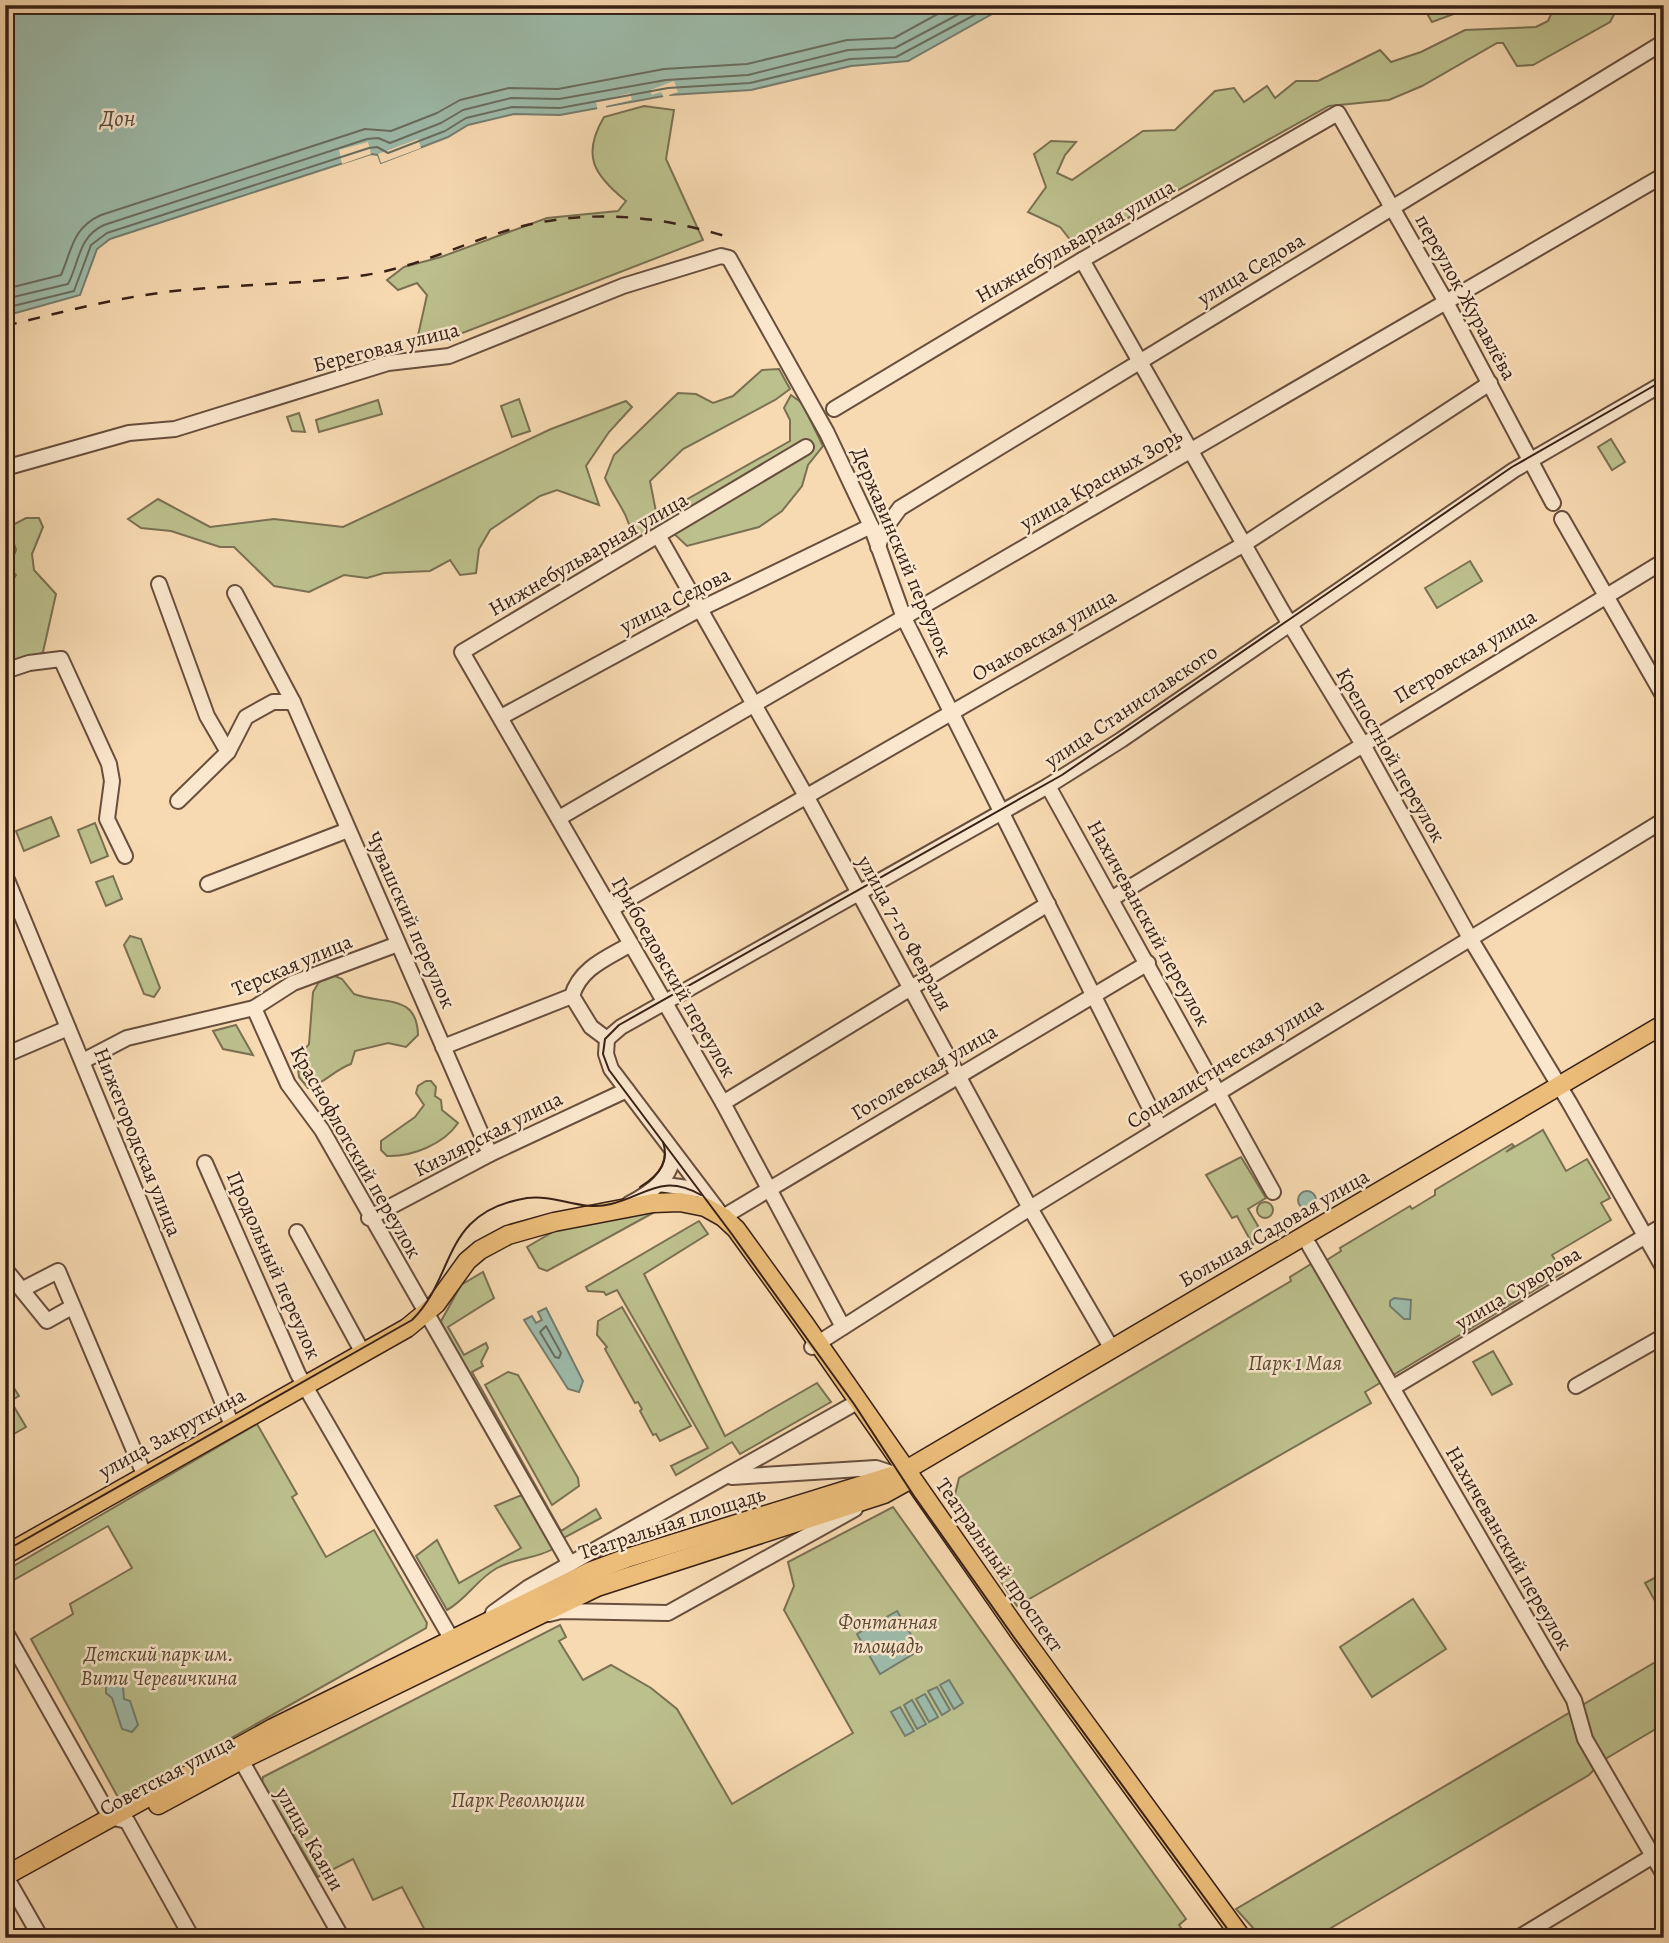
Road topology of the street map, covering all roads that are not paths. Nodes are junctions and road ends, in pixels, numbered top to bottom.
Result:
1 (1664, 42) edge
2 (1338, 113) joint
3 (1664, 175) edge
4 (1393, 209) junction
5 (729, 258) joint
6 (1082, 260) junction
7 (1446, 302) junction
8 (1141, 360) junction
9 (1490, 383) junction
10 (1664, 383) edge
11 (834, 409) dead end
12 (806, 447) dead end
13 (1193, 450) junction
14 (1531, 461) junction
15 (5, 468) edge
16 (1553, 503) dead end
17 (1562, 519) dead end
18 (871, 526) junction
19 (659, 537) junction
20 (1246, 543) junction
21 (877, 548) junction
22 (1664, 561) edge
23 (159, 584) dead end
24 (235, 593) dead end
25 (1606, 594) junction
26 (698, 610) junction
27 (904, 618) junction
28 (1290, 624) junction
29 (462, 652) joint
30 (5, 671) edge
31 (1664, 697) edge
32 (293, 702) junction
33 (752, 706) junction
34 (950, 714) junction
35 (501, 717) junction
36 (1362, 743) junction
37 (228, 752) junction
38 (1048, 786) junction
39 (806, 797) junction
40 (178, 801) dead end
41 (1000, 813) junction
42 (558, 818) junction
43 (1664, 820) edge
44 (348, 830) junction
45 (125, 856) dead end
46 (5, 876) edge
47 (208, 884) dead end
48 (859, 894) junction
49 (1111, 899) junction
50 (1048, 904) junction
51 (611, 909) junction
52 (1470, 938) junction
53 (398, 944) junction
54 (631, 944) junction
55 (1148, 963) junction
56 (912, 986) junction
57 (1094, 995) junction
58 (572, 996) junction
59 (666, 1004) junction
60 (254, 1008) junction
61 (1664, 1024) edge
62 (68, 1028) junction
63 (1664, 1036) edge
64 (607, 1040) junction
65 (443, 1047) junction
66 (5, 1055) edge
67 (83, 1061) junction
68 (958, 1075) junction
69 (626, 1090) junction
70 (1562, 1091) junction
71 (1216, 1093) junction
72 (723, 1103) junction
73 (1160, 1128) junction
74 (673, 1152) junction
75 (490, 1154) junction
76 (205, 1163) dead end
77 (659, 1184) junction
78 (702, 1190) junction
79 (769, 1190) junction
80 (1273, 1192) dead end
81 (1030, 1208) junction
82 (618, 1209) junction
83 (723, 1217) junction
84 (369, 1218) junction
85 (1664, 1225) edge
86 (297, 1232) dead end
87 (1645, 1236) junction
88 (1309, 1245) junction
89 (6, 1269) edge
90 (1664, 1269) edge
91 (23, 1289) junction
92 (72, 1307) junction
93 (425, 1316) junction
94 (843, 1327) junction
95 (1664, 1336) edge
96 (815, 1345) junction
97 (1112, 1349) junction
98 (363, 1353) junction
99 (305, 1384) junction
100 (1394, 1387) junction
101 (1576, 1387) dead end
102 (852, 1405) junction
103 (232, 1425) junction
104 (144, 1474) junction
105 (728, 1477) junction
106 (904, 1477) junction
107 (884, 1494) junction
108 (5, 1555) edge
109 (570, 1564) junction
110 (537, 1616) junction
111 (471, 1628) junction
112 (5, 1631) edge
113 (451, 1638) junction
114 (350, 1698) junction
115 (242, 1760) junction
116 (118, 1819) junction
117 (1653, 1856) junction
118 (1664, 1875) edge
119 (7, 1881) edge
120 (41, 1938) edge
121 (192, 1938) edge
122 (342, 1938) edge
123 (1229, 1938) edge
124 (1242, 1938) edge
125 (1518, 1938) edge

1 - 4 street, улица Седова
2 - 4 street, переулок Журавлёва
2 - 6 street, Нижнебульварная улица
3 - 7 street, улица Красных Зорь
4 - 7 street, переулок Журавлёва
4 - 8 street, улица Седова
5 - 15 street, Береговая улица
5 - 18 street, Державинский переулок
6 - 8 street, Крепостной переулок
6 - 11 street, Нижнебульварная улица
7 - 9 street, переулок Журавлёва
7 - 13 street, улица Красных Зорь
8 - 13 street, Крепостной переулок
8 - 21 street, улица Седова
9 - 14 street, переулок Журавлёва
9 - 20 street, Очаковская улица
10 - 14 street, улица Станиславского
12 - 19 street, Нижнебульварная улица
13 - 20 street, Крепостной переулок
13 - 27 street, улица Красных Зорь
14 - 16 street, переулок Журавлёва
14 - 28 street, улица Станиславского
17 - 25 street
18 - 21 street, Державинский переулок
18 - 26 street, улица Седова
19 - 26 street, улица 7-го Февраля
19 - 29 street, Нижнебульварная улица
20 - 28 street, Крепостной переулок
20 - 34 street, Очаковская улица
21 - 27 street, Державинский переулок
22 - 25 street, Петровская улица
23 - 37 street
24 - 32 street, Чувашский переулок
25 - 31 street
25 - 36 street, Петровская улица
26 - 33 street, улица 7-го Февраля
26 - 35 street, улица Седова
27 - 33 street, улица Красных Зорь
27 - 34 street, Державинский переулок
28 - 36 street, Крепостной переулок
28 - 38 street, улица Станиславского
29 - 35 street, Грибоедовский переулок
30 - 45 street
32 - 37 street
32 - 44 street, Чувашский переулок
33 - 39 street, улица 7-го Февраля
33 - 42 street, улица Красных Зорь
34 - 39 street, Очаковская улица
34 - 41 street, Державинский переулок
35 - 42 street, Грибоедовский переулок
36 - 49 street, Петровская улица
36 - 52 street, Крепостной переулок
37 - 40 street
38 - 41 street, улица Станиславского
38 - 49 street, Нахичеванский переулок
39 - 48 street, улица 7-го Февраля
39 - 51 street, Очаковская улица
41 - 48 street, улица Станиславского
41 - 50 street, Державинский переулок
42 - 51 street, Грибоедовский переулок
43 - 52 street, Социалистическая улица
44 - 47 street
44 - 53 street, Чувашский переулок
46 - 62 street, Нижегородская улица
48 - 56 street, улица 7-го Февраля
48 - 59 street, улица Станиславского
49 - 55 street, Нахичеванский переулок
50 - 56 street
50 - 57 street, Державинский переулок
51 - 54 street, Грибоедовский переулок
52 - 70 street, Крепостной переулок
52 - 71 street, Социалистическая улица
53 - 60 street, Терская улица
53 - 65 street, Чувашский переулок
54 - 58 street
54 - 59 street, Грибоедовский переулок
55 - 57 street, Гоголевская улица
55 - 71 street, Нахичеванский переулок
56 - 68 street, улица 7-го Февраля
56 - 72 street
57 - 68 street, Гоголевская улица
57 - 73 street, Державинский переулок
58 - 64 street
58 - 65 street
59 - 64 street, улица Станиславского
59 - 72 street, Грибоедовский переулок
60 - 67 street, Терская улица
60 - 84 street, Краснофлотский переулок
61 - 70 main road, Большая Садовая улица
62 - 66 street
62 - 67 street, Нижегородская улица
63 - 70 main road, Большая Садовая улица
64 - 69 street, Театральный проспект
65 - 75 street, Чувашский переулок
67 - 103 street, Нижегородская улица
68 - 79 street, Гоголевская улица
68 - 81 street, улица 7-го Февраля
69 - 74 street, Театральный проспект
69 - 75 street, Кизлярская улица
70 - 87 street, Крепостной переулок
70 - 88 main road, Большая Садовая улица
70 - 97 main road, Большая Садовая улица
71 - 73 street, Социалистическая улица
71 - 80 street, Нахичеванский переулок
72 - 79 street, Грибоедовский переулок
73 - 81 street, Социалистическая улица
74 - 77 street
74 - 78 street, Театральный проспект
75 - 84 street, Кизлярская улица
76 - 99 street, Продольный переулок
77 - 78 street
77 - 82 street, улица Закруткина
78 - 83 street, Театральный проспект
79 - 83 street, Гоголевская улица
79 - 94 street, Грибоедовский переулок
81 - 94 street, Социалистическая улица
81 - 97 street, улица 7-го Февраля
82 - 83 main road, улица Закруткина
82 - 93 main road, улица Закруткина
83 - 96 main road, Театральный проспект
84 - 93 street, Краснофлотский переулок
85 - 87 street, улица Суворова
86 - 98 street
87 - 90 street, Крепостной переулок
87 - 100 street, улица Суворова
88 - 100 street, Нахичеванский переулок
88 - 106 main road, Большая Садовая улица
89 - 91 street
91 - 92 street
91 - 92 street
92 - 104 street
93 - 98 main road, улица Закруткина
93 - 109 street, Краснофлотский переулок
94 - 96 street, Социалистическая улица
95 - 101 street
96 - 102 main road, Театральный проспект
96 - 106 main road, Театральный проспект
97 - 106 main road, Большая Садовая улица
98 - 99 main road, улица Закруткина
99 - 103 main road, улица Закруткина
99 - 113 street, Продольный переулок
100 - 117 street, Нахичеванский переулок
102 - 105 street, Театральная площадь
102 - 106 main road, Театральный проспект
103 - 104 main road, улица Закруткина
104 - 108 main road, улица Закруткина
105 - 106 street, Театральная площадь
105 - 109 street, Театральная площадь
106 - 107 main road, Театральная площадь
106 - 111 main road, Театральная площадь
106 - 123 main road, Театральный проспект
106 - 124 main road, Театральный проспект
107 - 110 main road, Театральная площадь
107 - 110 street, Театральная площадь
109 - 111 street, Театральная площадь
110 - 114 main road, Советская улица
111 - 113 main road, Советская улица
112 - 116 street
113 - 114 main road, Советская улица
114 - 115 main road, Советская улица
114 - 116 main road, Советская улица
115 - 116 main road, Советская улица
115 - 122 street, улица Каяни
116 - 119 main road, Советская улица
116 - 121 street
117 - 118 street, Нахичеванский переулок
117 - 125 street
119 - 120 street

